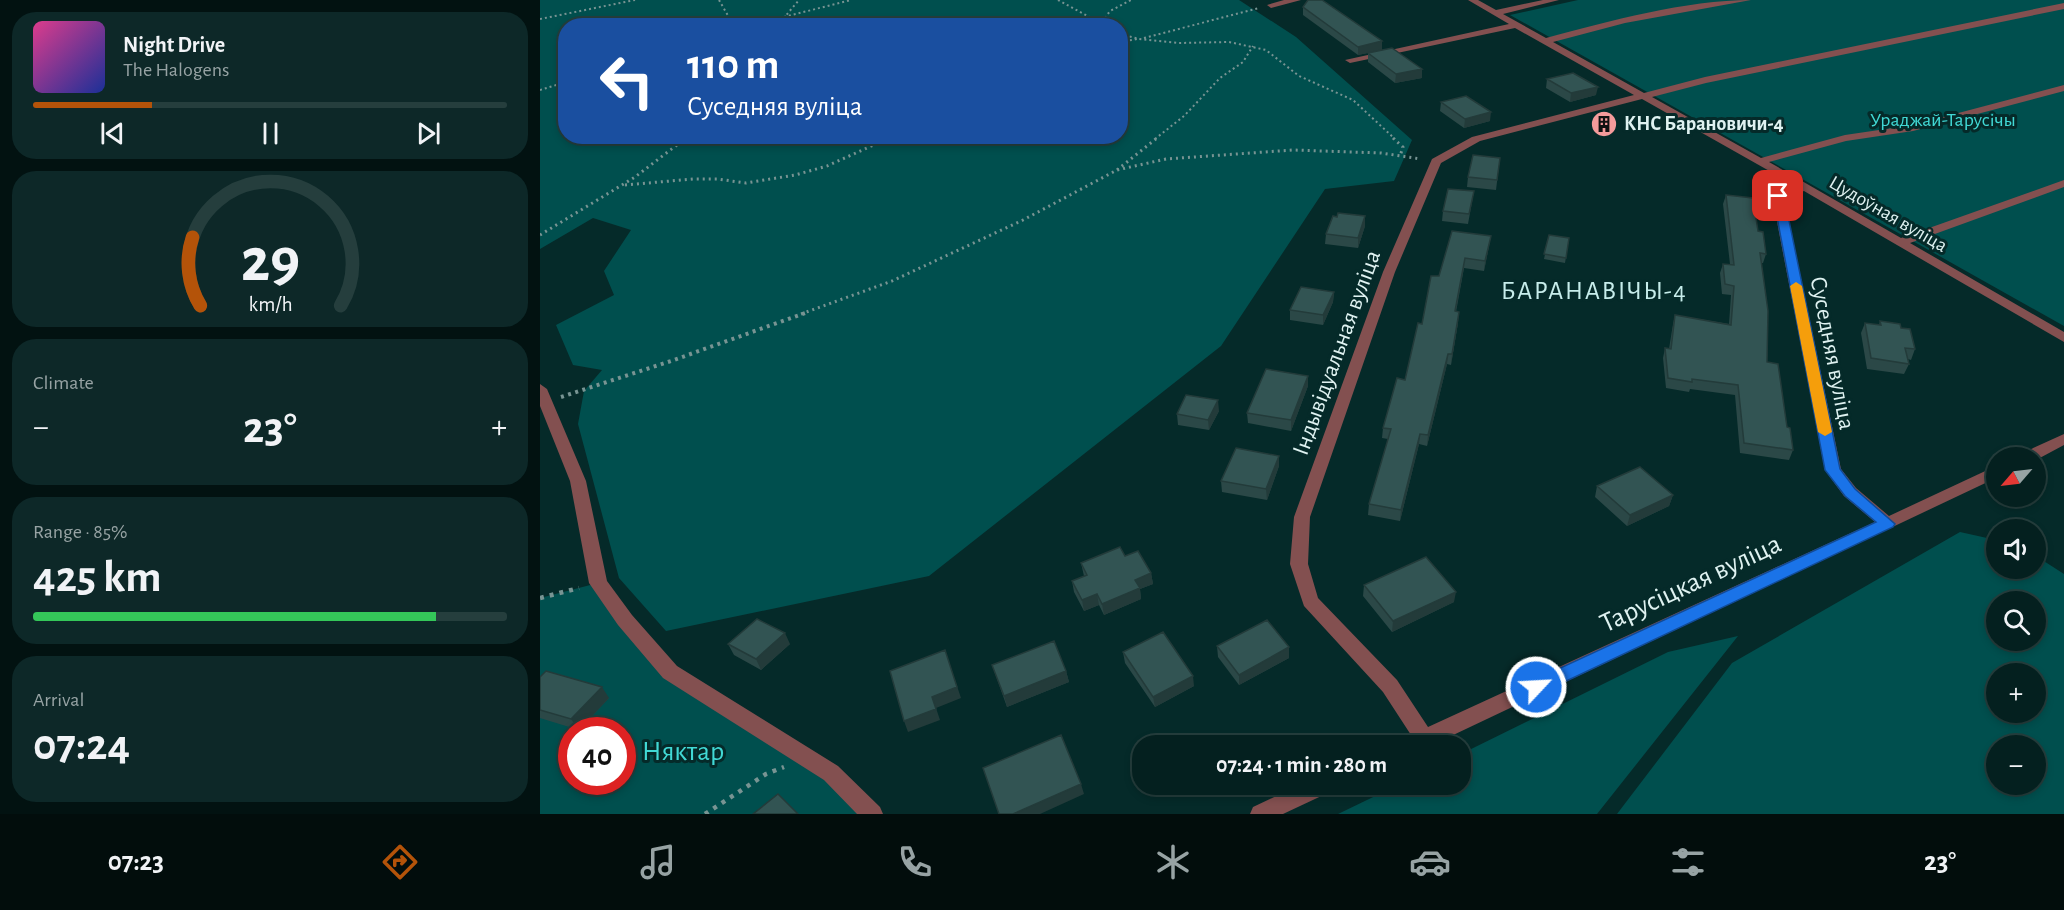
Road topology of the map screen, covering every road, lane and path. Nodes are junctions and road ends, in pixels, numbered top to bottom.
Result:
1 (635, 0) edge
2 (719, 0) edge
3 (799, 0) edge
4 (851, 0) edge
5 (1058, 0) edge
6 (1131, 0) edge
7 (1297, 0) edge
8 (1472, 0) edge
9 (1555, 0) edge
10 (1747, 0) edge
11 (1271, 5) joint
12 (2064, 6) edge
13 (1495, 13) junction
14 (784, 17) joint
15 (729, 18) edge
16 (1090, 18) edge
17 (1105, 18) edge
18 (540, 19) edge
19 (1516, 26) junction
20 (1128, 36) edge
21 (1139, 39) junction
22 (1128, 41) edge
23 (1544, 41) junction
24 (1253, 46) junction
25 (1350, 60) dead end
26 (558, 84) edge
27 (2064, 88) edge
28 (540, 90) edge
29 (1642, 97) junction
30 (680, 144) edge
31 (875, 144) edge
32 (1400, 156) junction
33 (1436, 162) junction
34 (1759, 162) junction
35 (1117, 170) junction
36 (2064, 183) edge
37 (625, 185) junction
38 (1805, 187) junction
39 (540, 235) edge
40 (1901, 242) junction
41 (2064, 338) edge
42 (543, 396) edge
43 (2064, 439) edge
44 (2046, 448) edge
45 (1986, 477) edge
46 (1888, 524) junction
47 (598, 583) junction
48 (540, 598) edge
49 (1413, 735) edge
50 (1431, 735) edge
51 (786, 766) dead end
52 (1302, 795) edge
53 (705, 814) edge
54 (872, 814) edge
55 (1261, 814) edge

1 - 18 path
2 - 15 path
3 - 14 path
4 - 14 path
5 - 16 path
6 - 17 path
7 - 11 street
8 - 13 street, Цудоўная вуліца
9 - 13 street
10 - 23 street
11 - 21 path
12 - 29 street
13 - 19 street, Цудоўная вуліца
19 - 23 street, Цудоўная вуліца
19 - 25 street
20 - 21 path
21 - 22 path
21 - 24 path
23 - 29 street, Цудоўная вуліца
24 - 32 path
24 - 35 path
26 - 28 path
27 - 34 street
29 - 33 street
29 - 34 street, Цудоўная вуліца
30 - 37 path
31 - 37 path
32 - 33 path
32 - 35 path
33 - 49 street, Індывідуальная вуліца
34 - 38 street, Цудоўная вуліца
35 - 42 path
36 - 40 street
37 - 39 path
38 - 40 street, Цудоўная вуліца
38 - 46 street, Суседняя вуліца
40 - 41 street, Цудоўная вуліца
42 - 47 street
43 - 44 street
45 - 46 street, Тарусіцкая вуліца
46 - 50 street, Тарусіцкая вуліца
47 - 48 path
47 - 54 street
51 - 53 path
52 - 55 street

